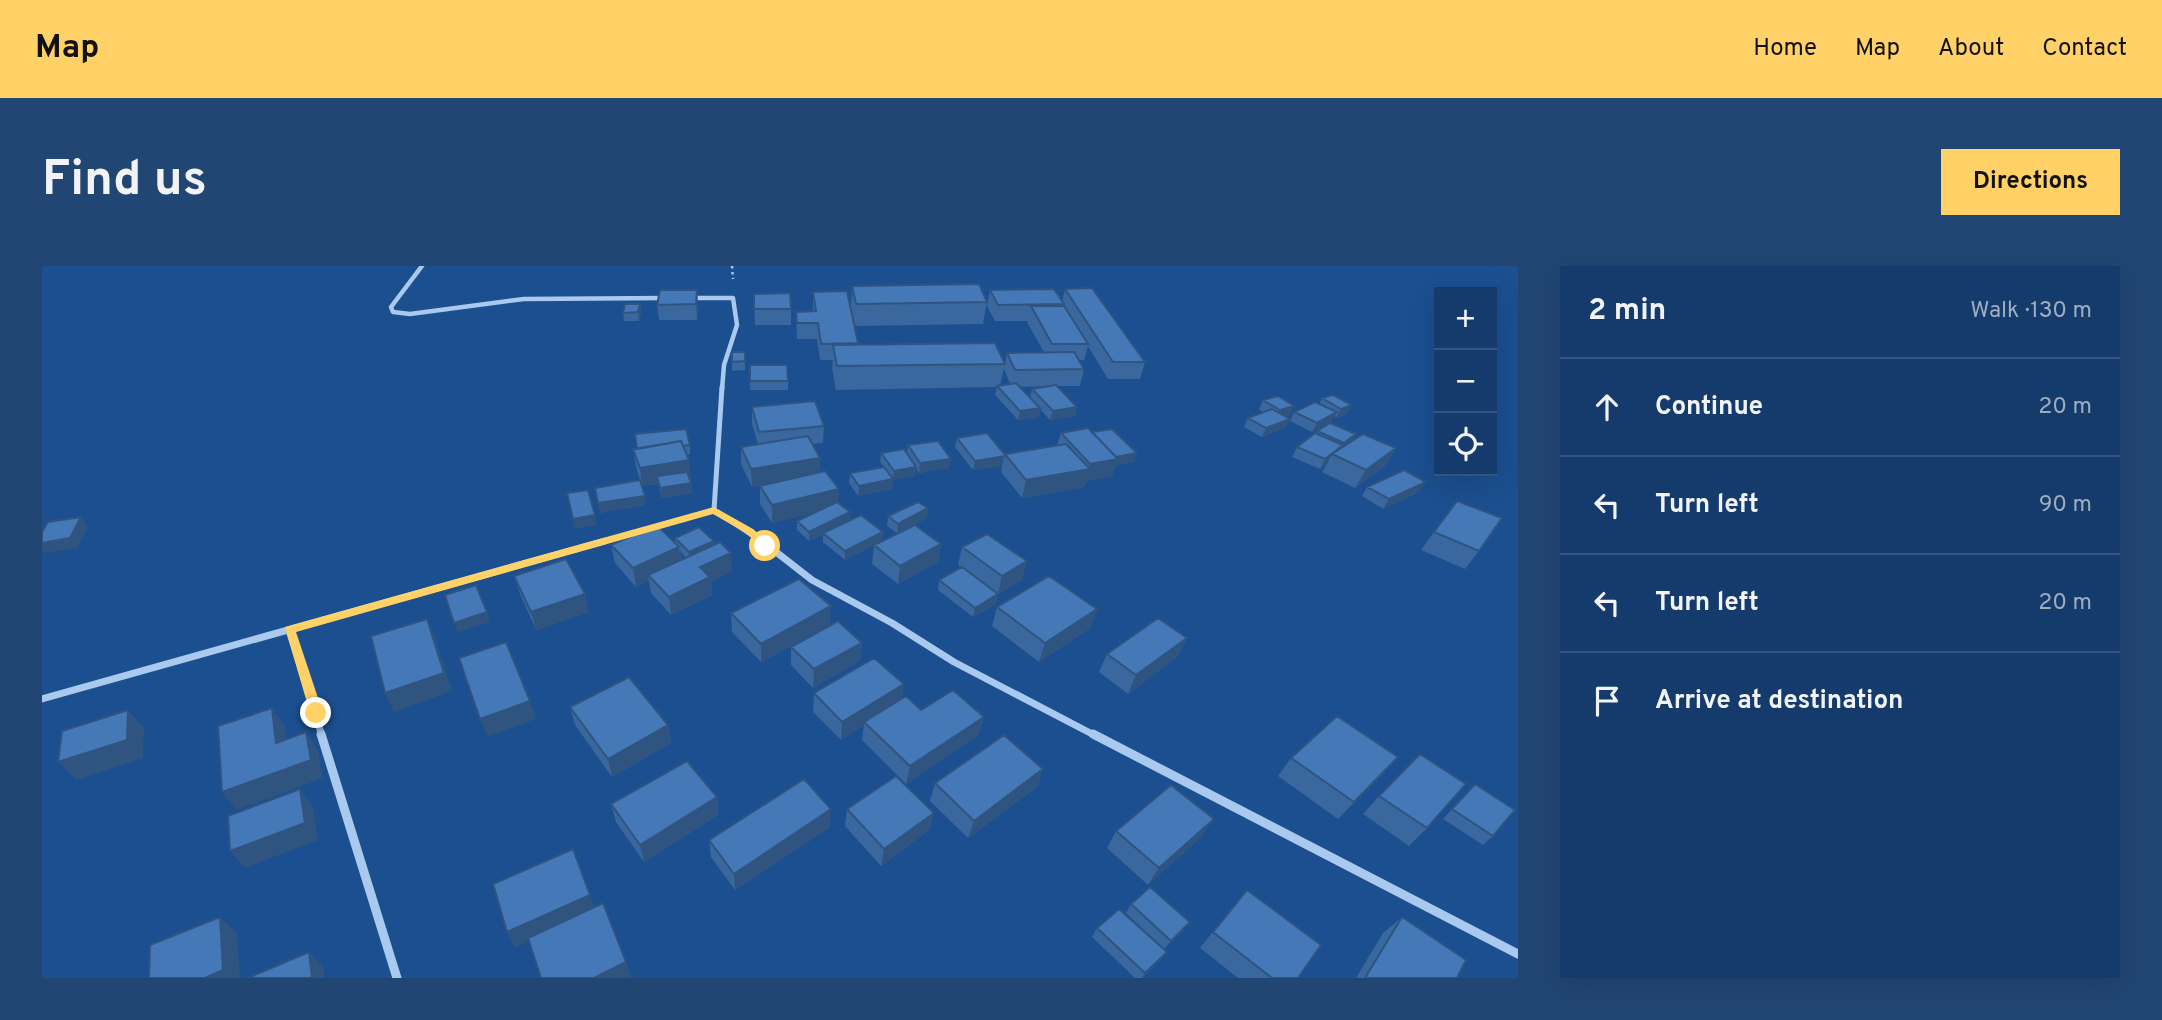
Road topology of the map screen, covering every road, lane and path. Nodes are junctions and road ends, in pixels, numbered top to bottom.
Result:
1 (422, 266) edge
2 (714, 510) junction
3 (289, 630) junction
4 (42, 699) edge
5 (1518, 954) edge
6 (397, 978) edge

1 - 2 street
2 - 3 street
2 - 5 street
3 - 4 street
3 - 6 street

